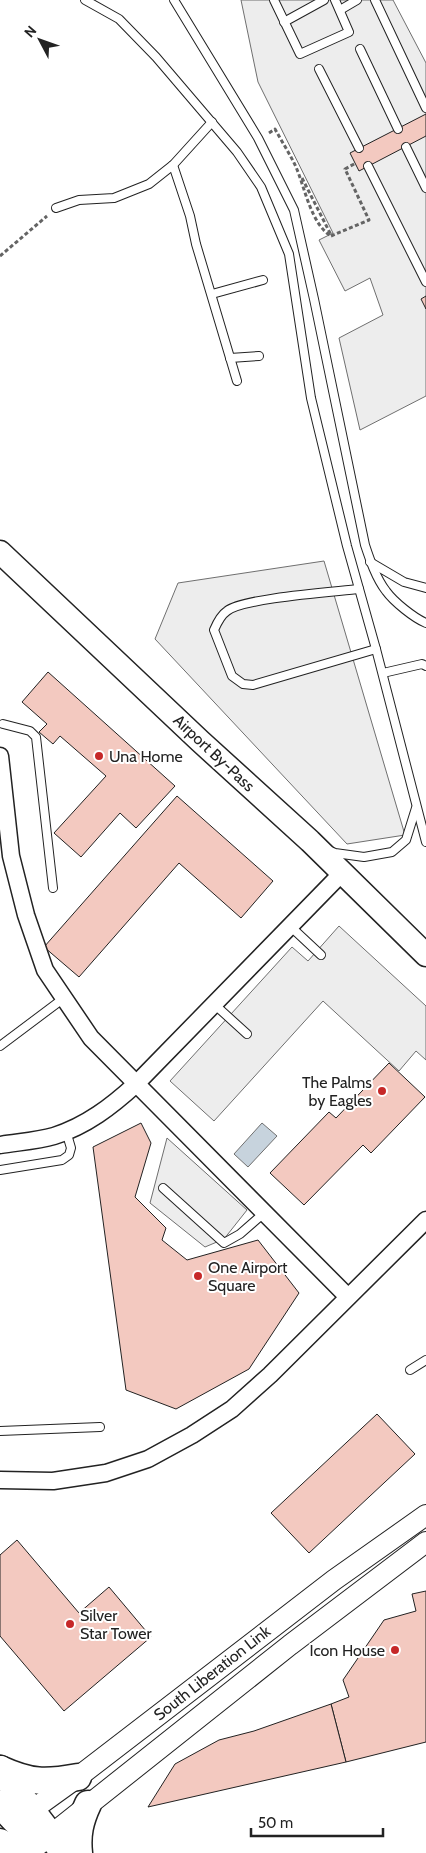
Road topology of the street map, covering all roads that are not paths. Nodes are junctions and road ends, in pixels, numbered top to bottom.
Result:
1 (85, 0) edge
2 (174, 0) edge
3 (180, 0) edge
4 (274, 0) edge
5 (324, 0) edge
6 (335, 0) edge
7 (357, 0) edge
8 (375, 0) edge
9 (340, 10) junction
10 (284, 22) junction
11 (190, 25) junction
12 (360, 49) dead end
13 (319, 69) dead end
14 (426, 108) edge
15 (212, 122) junction
16 (398, 129) dead end
17 (406, 147) dead end
18 (359, 148) dead end
19 (173, 165) junction
20 (368, 166) dead end
21 (426, 188) edge
22 (56, 208) road end
23 (263, 280) dead end
24 (426, 282) edge
25 (212, 294) junction
26 (259, 356) dead end
27 (230, 358) junction
28 (237, 381) dead end
29 (0, 552) edge
30 (370, 562) junction
31 (426, 588) edge
32 (360, 589) junction
33 (426, 623) edge
34 (376, 649) junction
35 (426, 666) edge
36 (383, 673) junction
37 (3, 724) dead end
38 (0, 756) edge
39 (416, 808) junction
40 (310, 841) junction
41 (426, 842) edge
42 (342, 873) junction
43 (53, 888) dead end
44 (290, 926) junction
45 (322, 955) dead end
46 (426, 955) edge
47 (64, 998) junction
48 (214, 1004) junction
49 (247, 1034) dead end
50 (0, 1046) edge
51 (136, 1084) junction
52 (66, 1131) junction
53 (0, 1145) edge
54 (0, 1170) edge
55 (163, 1188) dead end
56 (264, 1213) junction
57 (426, 1220) edge
58 (348, 1297) junction
59 (426, 1360) edge
60 (410, 1370) dead end
61 (100, 1427) dead end
62 (0, 1431) edge
63 (0, 1480) edge
64 (426, 1515) edge
65 (426, 1542) edge
66 (0, 1769) edge
67 (78, 1777) junction
68 (88, 1804) junction
69 (9, 1823) edge
70 (56, 1844) edge
71 (0, 1847) edge
72 (5, 1853) edge
73 (21, 1853) edge
74 (28, 1853) edge
75 (79, 1853) edge

1 - 15 lane
2 - 11 lane
3 - 11 lane
4 - 10 lane
5 - 10 lane
6 - 9 lane
7 - 9 lane
8 - 14 lane
9 - 10 lane
11 - 30 lane
12 - 16 lane
13 - 18 lane
15 - 19 lane
15 - 32 lane
17 - 21 lane
19 - 22 lane
19 - 25 lane
20 - 24 lane
23 - 25 lane
25 - 27 lane
26 - 27 lane
27 - 28 lane
29 - 40 main road, Airport By-Pass
30 - 31 lane
30 - 33 lane
32 - 34 lane
32 - 34 lane
34 - 36 lane
35 - 36 lane
36 - 39 lane
37 - 43 lane
38 - 47 street
39 - 40 lane
39 - 41 lane
40 - 42 main road, Airport By-Pass
42 - 44 street
42 - 46 main road, Airport By-Pass
44 - 45 lane
44 - 48 street
47 - 50 lane
47 - 51 street
48 - 49 lane
48 - 51 street
51 - 52 street
51 - 56 street
52 - 53 street
52 - 54 lane
55 - 56 lane
56 - 58 street
57 - 58 street
58 - 63 street
59 - 60 lane
61 - 62 lane
64 - 67 street, South Liberation Link
65 - 68 street, South Liberation Link
66 - 67 highway
66 - 69 highway
67 - 69 street, South Liberation Link
68 - 70 street, South Liberation Link
68 - 75 highway
69 - 70 highway
69 - 73 highway
70 - 74 street, South Liberation Link
71 - 72 highway

